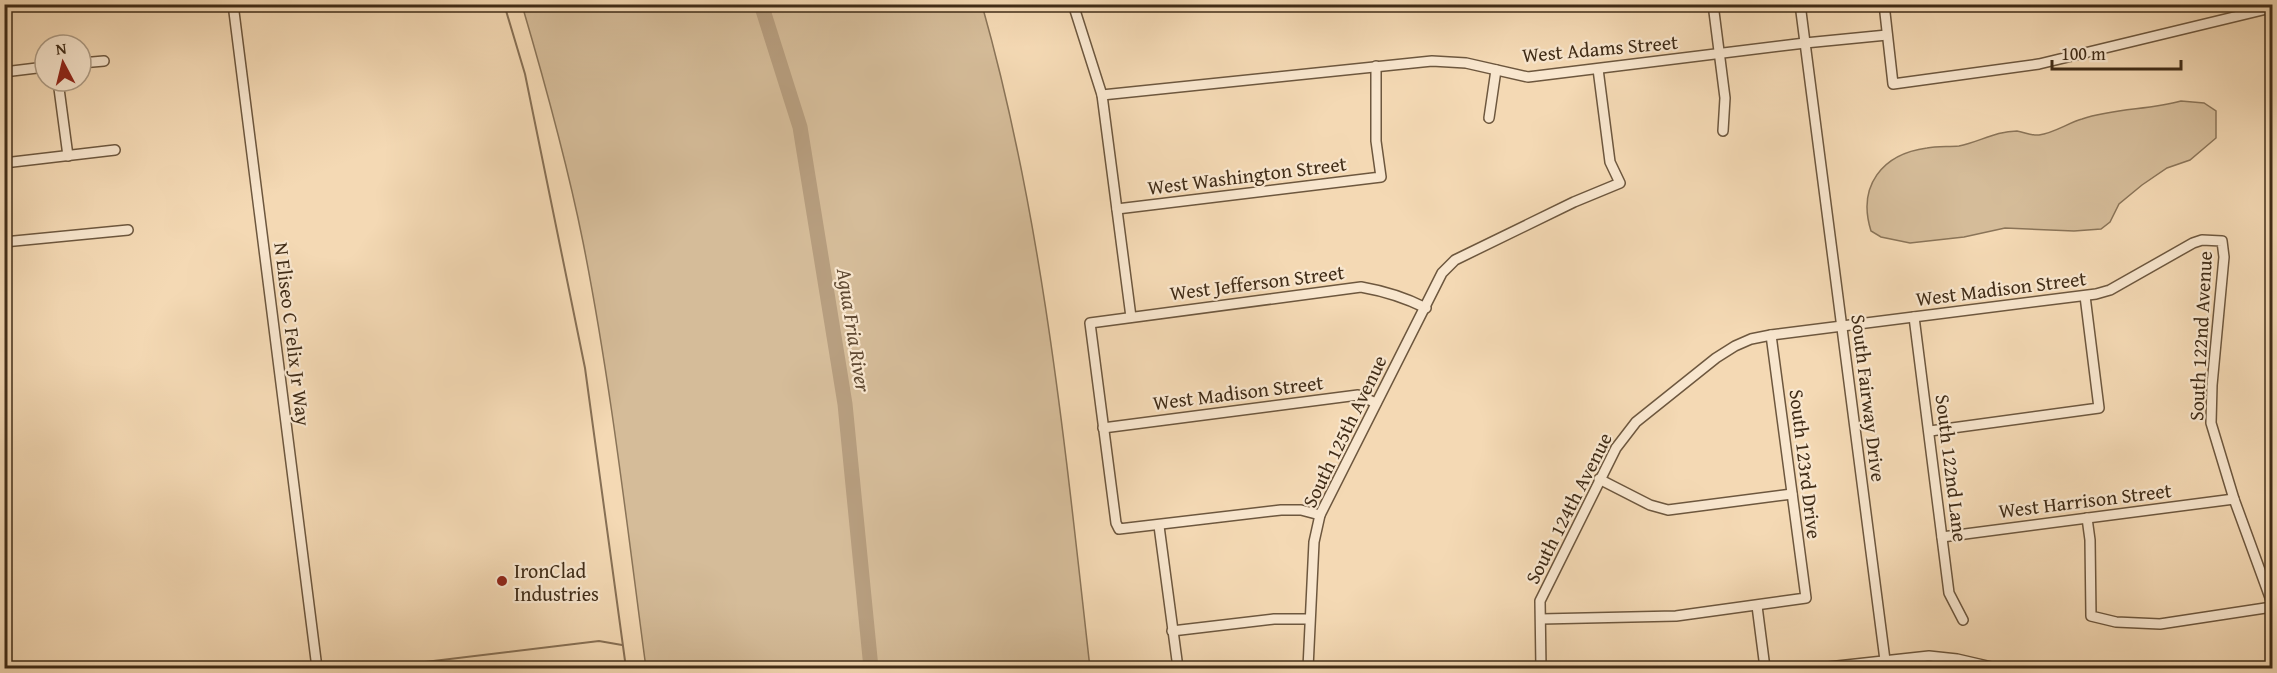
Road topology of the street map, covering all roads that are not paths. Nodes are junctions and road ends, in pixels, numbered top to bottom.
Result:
1 (233, 4) edge
2 (1073, 4) edge
3 (1713, 4) edge
4 (1800, 4) edge
5 (1884, 4) edge
6 (2270, 6) edge
7 (1887, 35) junction
8 (1805, 43) junction
9 (1719, 54) junction
10 (104, 61) dead end
11 (93, 62) edge
12 (1376, 66) junction
13 (33, 68) edge
14 (1496, 69) junction
15 (1598, 69) junction
16 (4, 72) edge
17 (60, 93) edge
18 (1102, 95) junction
19 (1488, 118) dead end
20 (1723, 131) dead end
21 (115, 150) dead end
22 (68, 156) junction
23 (4, 163) edge
24 (1117, 209) junction
25 (128, 230) dead end
26 (2222, 241) joint
27 (4, 242) edge
28 (2085, 296) junction
29 (1426, 308) junction
30 (1131, 317) junction
31 (1914, 317) junction
32 (1841, 327) junction
33 (1771, 334) junction
34 (1376, 404) junction
35 (1104, 428) junction
36 (1930, 431) junction
37 (1599, 479) junction
38 (1792, 494) junction
39 (2234, 499) junction
40 (1320, 515) junction
41 (2087, 518) junction
42 (1159, 526) junction
43 (1942, 537) junction
44 (2272, 605) edge
45 (1757, 606) junction
46 (1309, 619) junction
47 (1541, 619) junction
48 (1963, 620) dead end
49 (1172, 631) junction
50 (1885, 660) junction
51 (317, 669) edge
52 (1178, 669) edge
53 (1308, 669) edge
54 (1541, 669) edge
55 (1766, 669) edge
56 (1819, 669) edge
57 (1996, 669) edge

1 - 51 street, N Eliseo C Felix Jr Way
2 - 18 street
3 - 9 street
4 - 8 street, South Fairway Drive
5 - 7 street
6 - 7 street
7 - 8 street, West Adams Street
8 - 9 street, West Adams Street
8 - 32 street, South Fairway Drive
9 - 15 street, West Adams Street
9 - 20 street
10 - 11 street
12 - 14 street, West Adams Street
12 - 18 street, West Adams Street
12 - 24 street, West Washington Street
13 - 16 street
14 - 15 street, West Adams Street
14 - 19 street
15 - 29 street, South 125th Avenue
17 - 22 street
18 - 24 street
21 - 22 street
22 - 23 street
24 - 30 street
25 - 27 street
26 - 28 street, West Madison Street
26 - 39 street, South 122nd Avenue
28 - 31 street, West Madison Street
28 - 36 street
29 - 30 street, West Jefferson Street
29 - 34 street, South 125th Avenue
30 - 35 street, West Jefferson Street
31 - 32 street, West Madison Street
31 - 36 street, South 122nd Lane
32 - 33 street, West Madison Street
32 - 50 street, South Fairway Drive
33 - 37 street, South 124th Avenue
33 - 38 street, South 123rd Drive
34 - 35 street, West Madison Street
34 - 40 street, South 125th Avenue
35 - 42 street
36 - 43 street, South 122nd Lane
37 - 38 street
37 - 47 street, South 124th Avenue
38 - 45 street, South 123rd Drive
39 - 41 street, West Harrison Street
39 - 44 street, South 122nd Avenue
40 - 42 street
40 - 46 street, South 125th Avenue
41 - 43 street, West Harrison Street
41 - 44 street
42 - 49 street
43 - 48 street, South 122nd Lane
45 - 47 street
45 - 55 street
46 - 49 street
46 - 53 street, South 125th Avenue
47 - 54 street, South 124th Avenue
49 - 52 street
50 - 56 street
50 - 57 street

